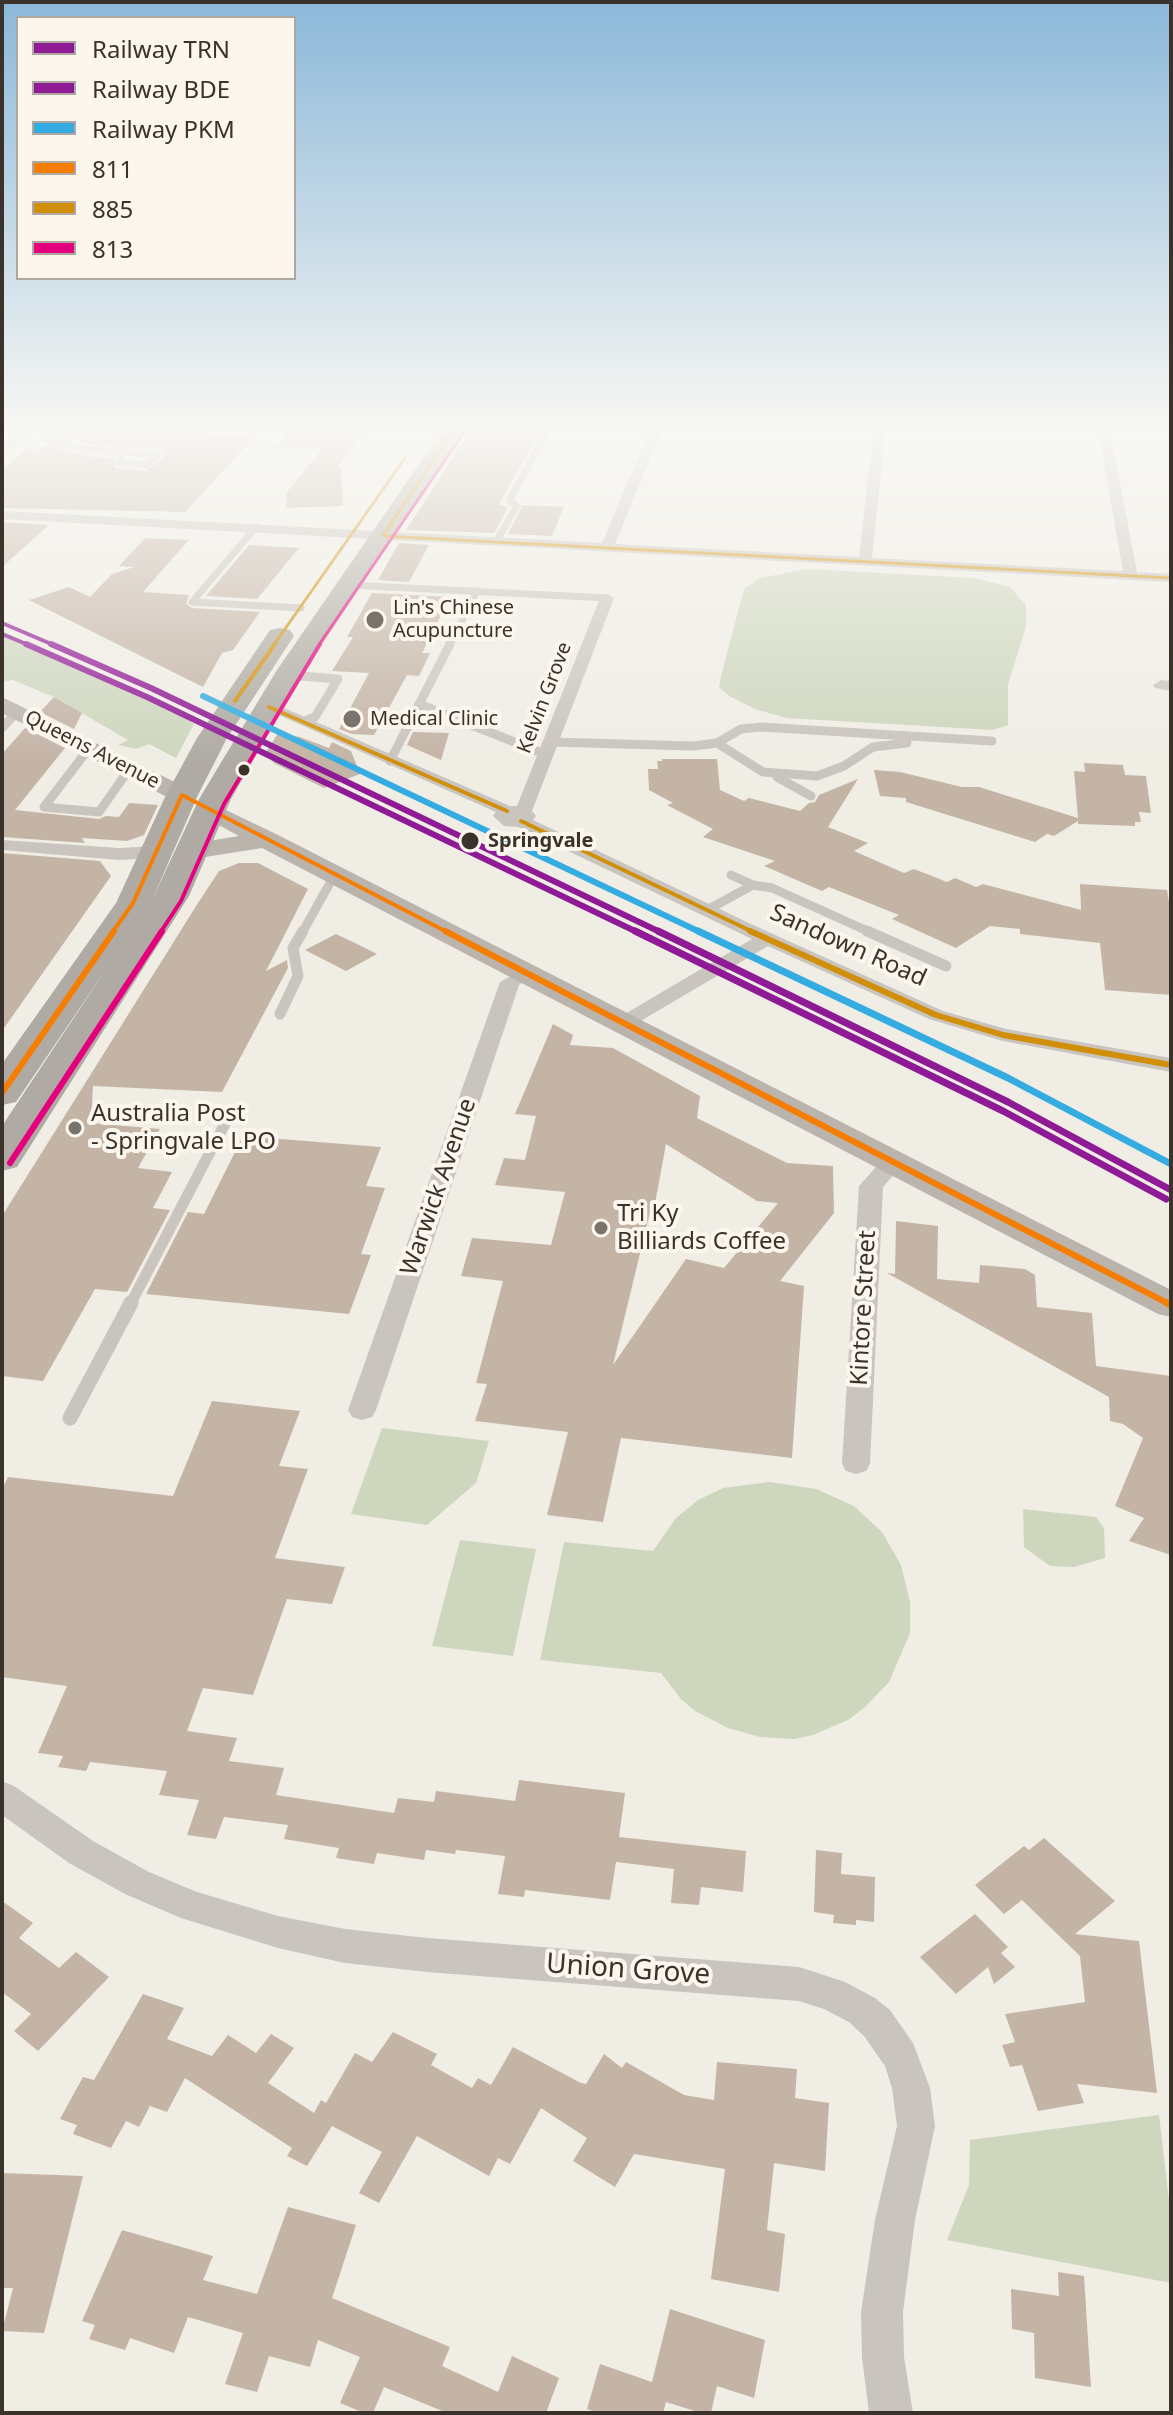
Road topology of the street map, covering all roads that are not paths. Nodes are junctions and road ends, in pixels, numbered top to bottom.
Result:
1 (247, 538) edge
2 (349, 538) edge
3 (382, 538) edge
4 (415, 538) edge
5 (499, 538) edge
6 (611, 538) edge
7 (868, 538) edge
8 (1124, 538) edge
9 (496, 542) junction
10 (607, 548) junction
11 (865, 561) junction
12 (1131, 576) junction
13 (1171, 578) edge
14 (349, 585) junction
15 (477, 591) junction
16 (607, 598) joint
17 (301, 608) junction
18 (288, 675) junction
19 (419, 704) junction
20 (269, 707) junction
21 (7, 715) edge
22 (304, 721) junction
23 (717, 743) junction
24 (90, 747) junction
25 (549, 749) junction
26 (390, 761) junction
27 (130, 768) junction
28 (767, 772) junction
29 (811, 796) dead end
30 (195, 803) junction
31 (516, 814) junction
32 (267, 839) junction
33 (2, 845) edge
34 (193, 851) junction
35 (157, 852) junction
36 (335, 874) junction
37 (731, 875) dead end
38 (753, 885) junction
39 (707, 910) junction
40 (768, 938) junction
41 (946, 966) dead end
42 (527, 973) junction
43 (280, 1014) dead end
44 (625, 1022) junction
45 (1171, 1065) edge
46 (2, 1093) edge
47 (230, 1114) dead end
48 (2, 1158) edge
49 (893, 1162) junction
50 (1171, 1305) edge
51 (362, 1410) dead end
52 (70, 1418) dead end
53 (856, 1464) dead end
54 (2, 1796) edge
55 (891, 2413) edge

1 - 17 lane
2 - 17 highway
3 - 14 highway
4 - 9 street
5 - 9 lane
6 - 10 street
7 - 11 street
8 - 12 street
9 - 10 street
10 - 11 street
11 - 12 street
12 - 13 street
14 - 15 lane
14 - 18 highway
15 - 16 lane
15 - 19 lane
16 - 25 street, Kelvin Grove
17 - 30 highway
18 - 20 highway
18 - 22 lane
19 - 25 lane
19 - 26 lane
20 - 22 street, Sandown Road
20 - 30 highway
21 - 24 main road, Queens Avenue
22 - 26 street, Sandown Road
23 - 25 lane
23 - 28 lane
23 - 28 lane
24 - 27 main road, Queens Avenue
24 - 27 lane
25 - 31 street, Kelvin Grove
26 - 31 street, Sandown Road
27 - 30 main road, Queens Avenue
28 - 29 lane
30 - 32 main road, Queens Avenue
30 - 34 highway
30 - 35 highway
31 - 39 street, Sandown Road
32 - 34 main road
32 - 36 main road, Queens Avenue
33 - 35 street
34 - 48 highway
35 - 46 highway
36 - 42 main road, Queens Avenue
36 - 43 lane
37 - 38 lane
38 - 39 lane
38 - 41 lane
39 - 40 street, Sandown Road
40 - 44 street
40 - 45 street, Sandown Road
42 - 44 main road, Queens Avenue
42 - 51 street, Warwick Avenue
44 - 49 main road, Queens Avenue
47 - 52 lane
49 - 50 main road, Queens Avenue
49 - 53 street, Kintore Street
54 - 55 street, Union Grove

